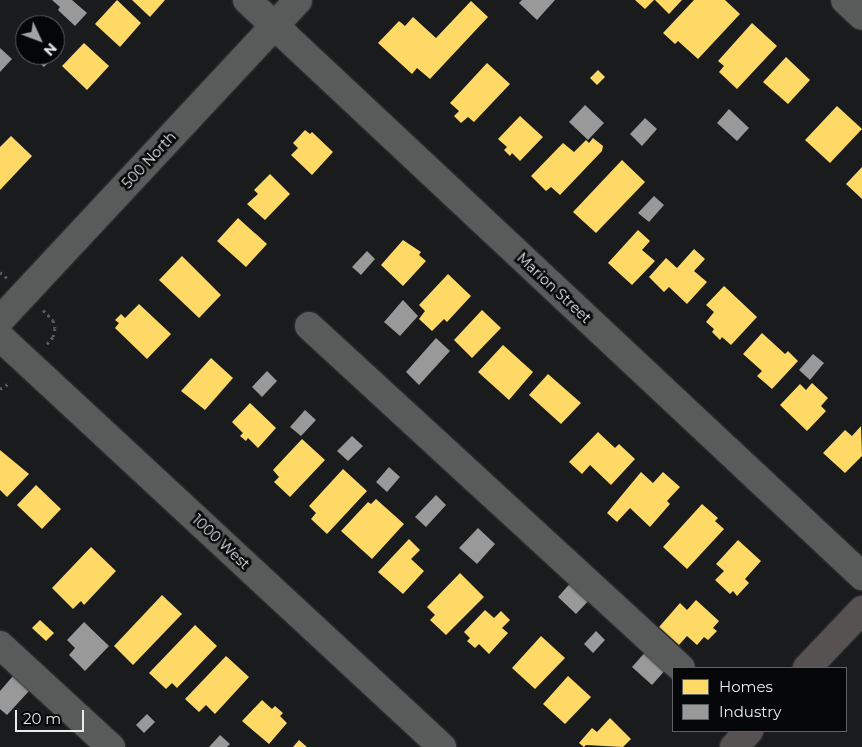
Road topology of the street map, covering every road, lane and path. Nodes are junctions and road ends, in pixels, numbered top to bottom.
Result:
1 (247, 0) edge
2 (298, 0) edge
3 (274, 25) junction
4 (0, 320) edge
5 (309, 326) dead end
6 (0, 337) edge
7 (862, 576) edge
8 (862, 610) edge
9 (0, 645) edge
10 (680, 667) edge
11 (808, 667) edge
12 (747, 732) edge
13 (111, 747) edge
14 (442, 747) edge
15 (734, 747) edge

1 - 3 street, Marion Street
2 - 3 street, 500 North
3 - 4 street, 500 North
3 - 7 street, Marion Street
5 - 10 street
6 - 14 street, 1000 West
8 - 11 main road
9 - 13 street
12 - 15 main road

